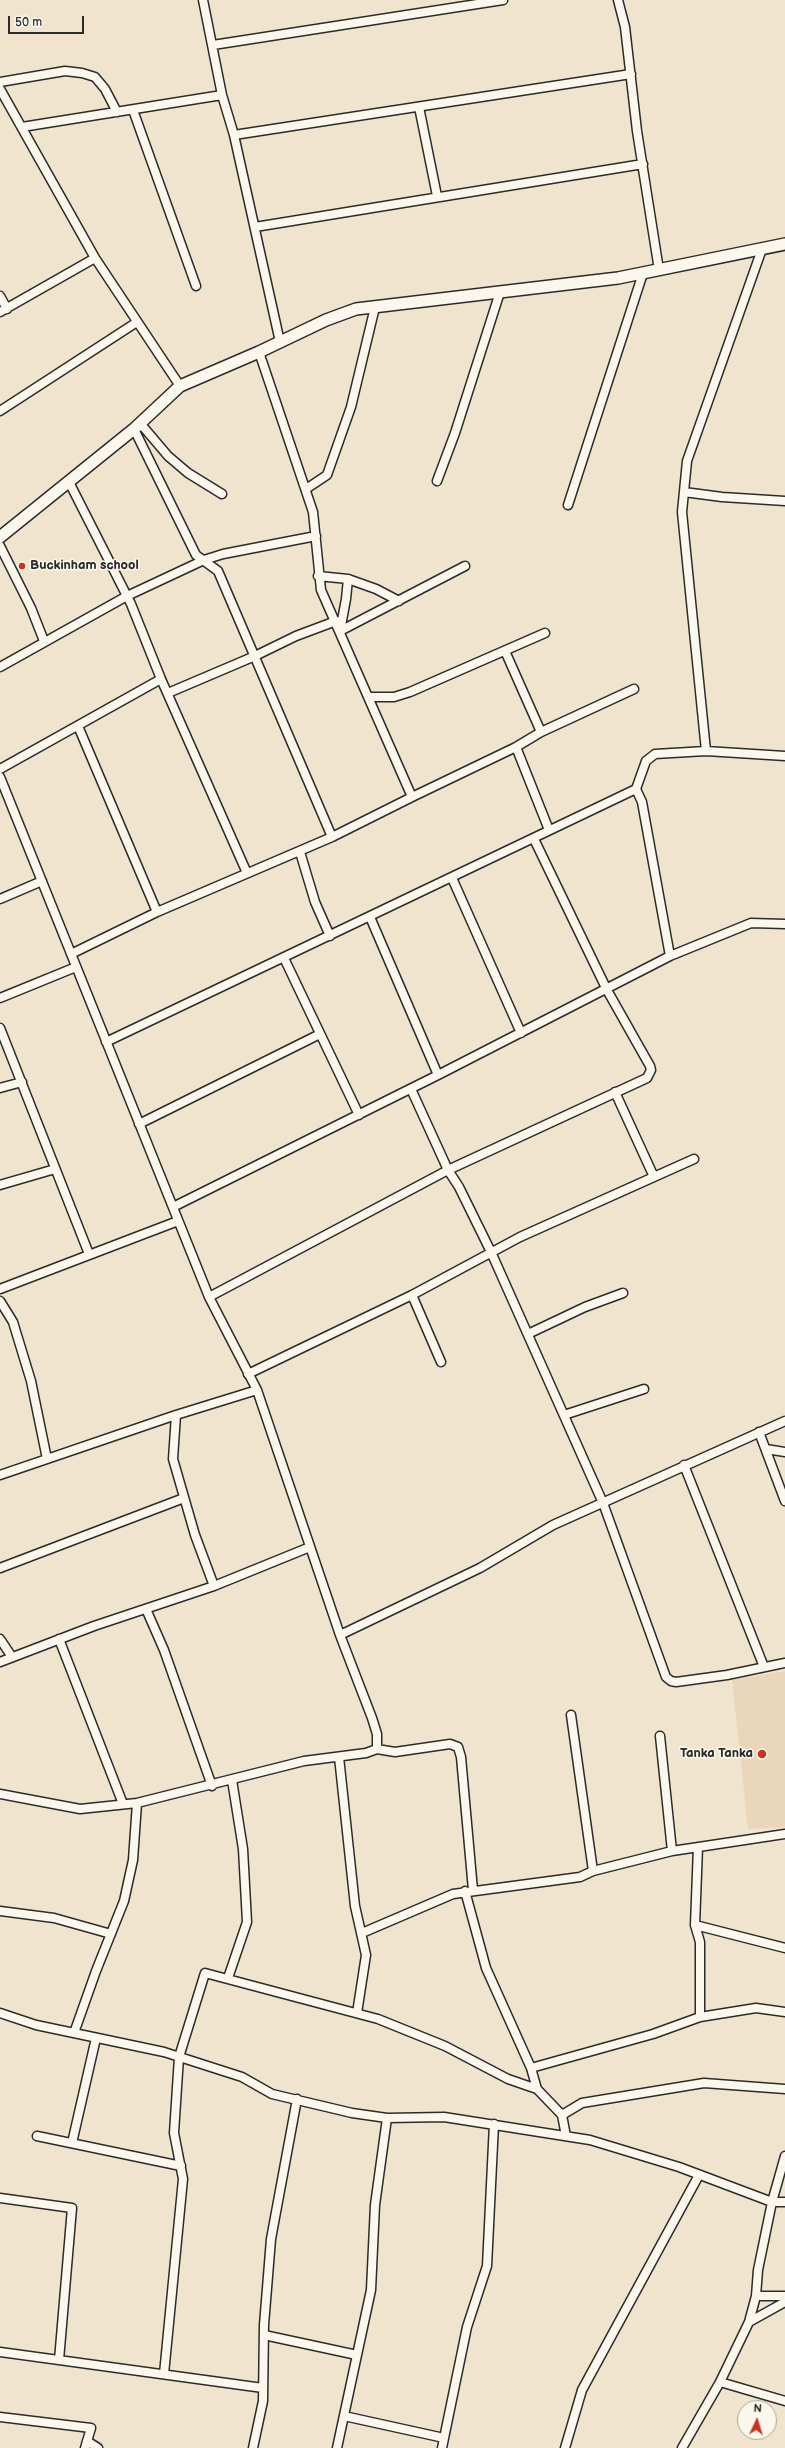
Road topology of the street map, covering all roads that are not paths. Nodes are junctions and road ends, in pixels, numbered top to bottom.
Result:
1 (203, 0) edge
2 (503, 0) edge
3 (618, 0) edge
4 (213, 45) junction
5 (631, 74) junction
6 (0, 82) edge
7 (0, 88) edge
8 (222, 95) junction
9 (419, 107) junction
10 (132, 110) junction
11 (117, 112) junction
12 (22, 127) junction
13 (234, 135) junction
14 (643, 164) junction
15 (437, 196) junction
16 (255, 227) junction
17 (785, 244) edge
18 (762, 249) junction
19 (95, 258) junction
20 (659, 270) junction
21 (643, 273) junction
22 (196, 286) dead end
23 (500, 292) junction
24 (0, 296) edge
25 (375, 307) junction
26 (3, 310) edge
27 (137, 322) junction
28 (280, 342) junction
29 (259, 352) junction
30 (180, 386) junction
31 (0, 411) edge
32 (137, 426) junction
33 (437, 481) dead end
34 (69, 482) junction
35 (306, 489) junction
36 (684, 492) junction
37 (222, 494) dead end
38 (785, 500) edge
39 (568, 505) dead end
40 (0, 536) edge
41 (316, 536) junction
42 (0, 546) edge
43 (204, 560) junction
44 (465, 566) dead end
45 (318, 576) junction
46 (348, 579) junction
47 (127, 596) junction
48 (399, 602) junction
49 (336, 621) junction
50 (340, 631) junction
51 (545, 633) dead end
52 (44, 641) junction
53 (505, 651) junction
54 (255, 656) junction
55 (0, 667) edge
56 (161, 679) junction
57 (634, 689) dead end
58 (168, 693) junction
59 (369, 697) junction
60 (78, 726) junction
61 (541, 732) junction
62 (516, 747) junction
63 (706, 750) junction
64 (785, 756) edge
65 (0, 769) edge
66 (0, 777) edge
67 (636, 789) junction
68 (3, 795) edge
69 (412, 797) junction
70 (549, 830) junction
71 (332, 837) junction
72 (534, 839) junction
73 (300, 852) junction
74 (247, 873) junction
75 (452, 878) junction
76 (42, 882) junction
77 (0, 899) edge
78 (157, 912) junction
79 (370, 917) junction
80 (785, 924) edge
81 (330, 936) junction
82 (71, 954) junction
83 (670, 956) junction
84 (284, 958) junction
85 (76, 967) junction
86 (607, 990) junction
87 (0, 998) edge
88 (0, 1028) edge
89 (521, 1033) junction
90 (320, 1034) junction
91 (106, 1042) junction
92 (438, 1076) junction
93 (22, 1082) junction
94 (0, 1088) edge
95 (411, 1089) junction
96 (615, 1092) junction
97 (359, 1115) junction
98 (139, 1124) junction
99 (694, 1159) dead end
100 (55, 1169) junction
101 (448, 1170) junction
102 (654, 1177) junction
103 (0, 1185) edge
104 (173, 1207) junction
105 (178, 1221) junction
106 (491, 1252) junction
107 (89, 1254) junction
108 (0, 1289) edge
109 (623, 1293) dead end
110 (412, 1295) junction
111 (209, 1297) junction
112 (0, 1301) edge
113 (528, 1334) junction
114 (441, 1362) dead end
115 (248, 1374) junction
116 (644, 1389) dead end
117 (257, 1390) junction
118 (176, 1415) junction
119 (564, 1415) junction
120 (785, 1421) edge
121 (759, 1432) junction
122 (766, 1449) junction
123 (785, 1452) edge
124 (47, 1459) junction
125 (684, 1466) junction
126 (0, 1475) edge
127 (184, 1498) junction
128 (785, 1501) edge
129 (603, 1503) junction
130 (310, 1547) junction
131 (0, 1568) edge
132 (214, 1586) junction
133 (146, 1609) junction
134 (340, 1635) junction
135 (0, 1639) edge
136 (59, 1639) junction
137 (12, 1657) junction
138 (0, 1662) edge
139 (785, 1663) edge
140 (764, 1667) junction
141 (571, 1715) dead end
142 (660, 1736) dead end
143 (377, 1749) junction
144 (339, 1757) junction
145 (232, 1780) junction
146 (212, 1786) junction
147 (0, 1794) edge
148 (136, 1803) junction
149 (123, 1804) junction
150 (785, 1834) edge
151 (698, 1846) junction
152 (672, 1851) junction
153 (593, 1871) junction
154 (469, 1891) junction
155 (0, 1911) edge
156 (695, 1924) junction
157 (362, 1933) junction
158 (111, 1934) junction
159 (785, 1948) edge
160 (228, 1978) junction
161 (785, 2012) edge
162 (0, 2013) edge
163 (357, 2013) junction
164 (700, 2017) junction
165 (74, 2033) junction
166 (96, 2038) junction
167 (179, 2057) junction
168 (531, 2068) junction
169 (537, 2089) junction
170 (785, 2089) edge
171 (297, 2099) junction
172 (562, 2115) junction
173 (387, 2118) junction
174 (494, 2124) junction
175 (37, 2136) dead end
176 (566, 2136) junction
177 (72, 2143) junction
178 (785, 2156) edge
179 (181, 2166) junction
180 (699, 2175) junction
181 (0, 2198) edge
182 (772, 2202) junction
183 (785, 2202) edge
184 (756, 2296) junction
185 (785, 2296) edge
186 (785, 2302) edge
187 (749, 2322) junction
188 (264, 2335) junction
189 (0, 2352) edge
190 (357, 2355) junction
191 (60, 2360) junction
192 (164, 2374) junction
193 (720, 2382) junction
194 (263, 2388) junction
195 (785, 2400) edge
196 (0, 2416) edge
197 (344, 2416) junction
198 (444, 2438) junction
199 (86, 2445) edge
200 (98, 2448) edge
201 (253, 2448) edge
202 (337, 2448) edge
203 (442, 2448) edge
204 (565, 2448) edge
205 (682, 2448) edge

1 - 4 street
2 - 4 street
3 - 5 street
4 - 8 street
5 - 9 street
5 - 14 street
6 - 11 street
7 - 12 street
8 - 10 street
8 - 13 street
9 - 13 street
9 - 15 street
10 - 11 street
10 - 22 street
11 - 12 street
12 - 19 street
13 - 16 street
14 - 15 street
14 - 20 street
15 - 16 street
16 - 28 street
17 - 18 street
18 - 20 street
18 - 36 street
19 - 26 street
19 - 27 street
20 - 21 street
21 - 23 street
21 - 39 street
23 - 25 street
23 - 33 street
24 - 26 street
25 - 28 street
25 - 35 street
27 - 30 street
27 - 31 street
28 - 29 street
29 - 30 street
29 - 35 street
30 - 32 street
32 - 34 street
32 - 37 street
32 - 43 street
34 - 40 street
34 - 47 street
35 - 41 street
36 - 38 street
36 - 63 street
41 - 43 street
41 - 45 street
42 - 52 street
43 - 47 street
43 - 54 street
44 - 48 street
45 - 46 street
45 - 49 street
46 - 48 street
46 - 50 street
47 - 52 street
47 - 56 street
48 - 50 street
49 - 50 street
49 - 54 street
50 - 59 street
51 - 53 street
52 - 55 street
53 - 59 street
53 - 61 street
54 - 58 street
54 - 71 street
56 - 58 street
56 - 60 street
57 - 61 street
58 - 74 street
59 - 69 street
60 - 65 street
60 - 78 street
61 - 62 street
62 - 69 street
62 - 70 street
63 - 64 street
63 - 67 street
66 - 68 street
67 - 70 street
67 - 83 street
68 - 76 street
69 - 71 street
70 - 72 street
71 - 73 street
72 - 75 street
72 - 86 street
73 - 74 street
73 - 81 street
74 - 78 street
75 - 79 street
75 - 89 street
76 - 77 street
76 - 82 street
78 - 82 street
79 - 81 street
79 - 92 street
80 - 83 street
81 - 84 street
82 - 85 street
83 - 86 street
84 - 90 street
84 - 91 street
85 - 87 street
85 - 91 street
86 - 89 street
86 - 96 street
88 - 93 street
89 - 92 street
90 - 97 street
90 - 98 street
91 - 98 street
92 - 95 street
93 - 94 street
93 - 100 street
95 - 97 street
95 - 101 street
96 - 101 street
96 - 102 street
97 - 104 street
98 - 104 street
99 - 102 street
100 - 103 street
100 - 107 street
101 - 106 street
101 - 111 street
102 - 106 street
104 - 105 street
105 - 107 street
105 - 111 street
106 - 110 street
106 - 113 street
107 - 108 street
109 - 113 street
110 - 114 street
110 - 115 street
111 - 115 street
112 - 124 street
113 - 119 street
115 - 117 street
116 - 119 street
117 - 118 street
117 - 130 street
118 - 124 street
118 - 127 street
119 - 129 street
120 - 121 street
121 - 122 street
121 - 125 street
122 - 123 street
122 - 128 street
124 - 126 street
125 - 129 street
125 - 140 street
127 - 131 street
127 - 132 street
129 - 134 street
129 - 140 street
130 - 132 street
130 - 134 street
132 - 133 street
133 - 136 street
133 - 146 street
134 - 143 street
135 - 137 street
136 - 137 street
136 - 149 street
137 - 138 street
139 - 140 street
141 - 153 street
142 - 152 street
143 - 144 street
143 - 154 street
144 - 145 street
144 - 157 street
145 - 146 street
145 - 160 street
146 - 148 street
147 - 149 street
148 - 149 street
148 - 158 street
150 - 151 street
151 - 152 street
151 - 156 street
152 - 153 street
153 - 154 street
154 - 157 street
154 - 168 street
155 - 158 street
156 - 159 street
156 - 164 street
157 - 163 street
158 - 165 street
160 - 163 street
160 - 167 street
161 - 164 street
162 - 165 street
163 - 169 street
164 - 168 street
165 - 166 street
166 - 167 street
166 - 177 street
167 - 171 street
167 - 179 street
168 - 169 street
169 - 172 street
170 - 172 street
171 - 173 street
171 - 188 street
172 - 176 street
173 - 174 street
173 - 190 street
174 - 176 street
174 - 198 street
175 - 177 street
176 - 180 street
177 - 179 street
178 - 182 street
179 - 192 street
180 - 182 street
180 - 204 street
181 - 191 street
182 - 183 street
182 - 184 street
184 - 185 street
184 - 187 street
186 - 187 street
187 - 193 street
188 - 190 street
188 - 194 street
189 - 191 street
190 - 197 street
191 - 192 street
192 - 194 street
193 - 195 street
193 - 205 street
194 - 201 street
196 - 199 street
197 - 198 street
197 - 202 street
198 - 203 street
199 - 200 street

